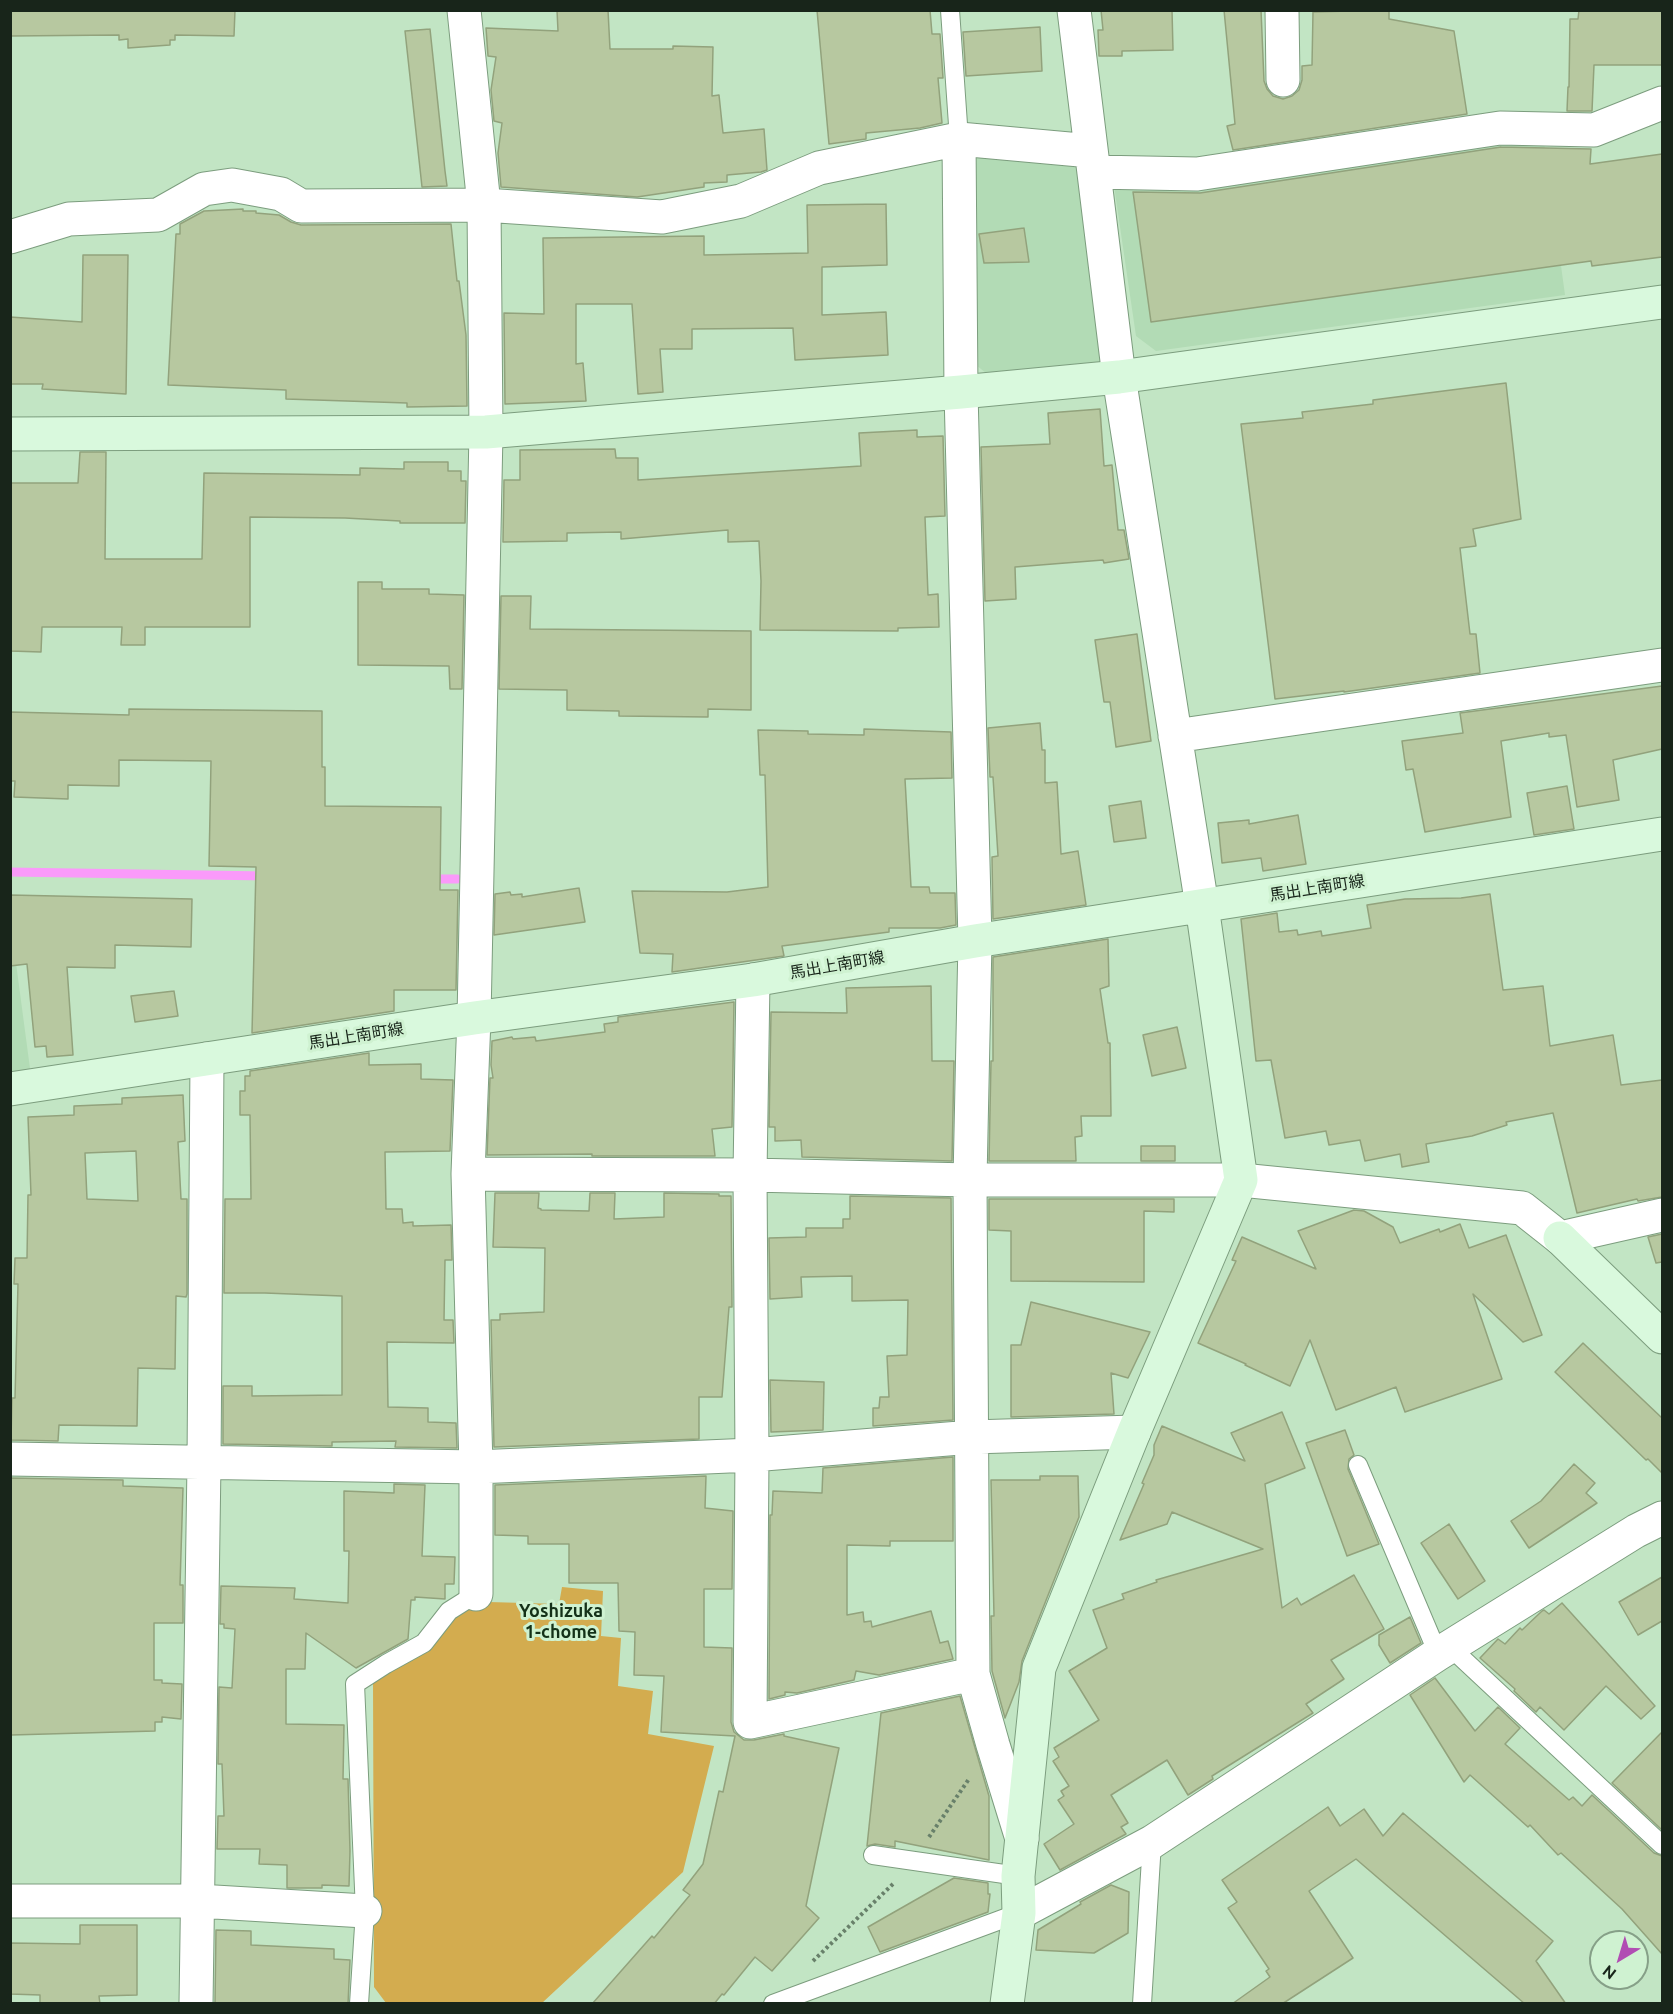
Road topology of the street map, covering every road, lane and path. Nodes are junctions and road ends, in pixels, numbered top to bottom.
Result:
1 (464, 10) edge
2 (950, 10) edge
3 (1074, 10) edge
4 (1282, 10) edge
5 (1283, 80) dead end
6 (1662, 103) edge
7 (959, 139) junction
8 (1093, 162) junction
9 (484, 205) junction
10 (10, 237) edge
11 (1662, 302) edge
12 (1119, 377) junction
13 (961, 392) junction
14 (486, 432) junction
15 (10, 434) edge
16 (1662, 665) edge
17 (1175, 736) junction
18 (1662, 834) edge
19 (1202, 906) junction
20 (975, 941) junction
21 (753, 980) junction
22 (474, 1018) junction
23 (207, 1059) junction
24 (10, 1089) edge
25 (468, 1174) junction
26 (750, 1175) junction
27 (970, 1180) junction
28 (1241, 1180) junction
29 (1662, 1215) edge
30 (1560, 1238) junction
31 (1662, 1337) edge
32 (1134, 1432) junction
33 (972, 1437) junction
34 (752, 1455) junction
35 (10, 1459) edge
36 (204, 1463) junction
37 (1358, 1465) dead end
38 (476, 1467) junction
39 (1662, 1518) edge
40 (476, 1594) joint
41 (1444, 1650) junction
42 (973, 1674) junction
43 (1022, 1839) junction
44 (1152, 1842) junction
45 (1662, 1845) edge
46 (873, 1856) dead end
47 (1018, 1876) junction
48 (10, 1901) edge
49 (198, 1901) junction
50 (365, 1911) junction
51 (1019, 1913) junction
52 (196, 2004) edge
53 (359, 2004) edge
54 (773, 2004) edge
55 (1007, 2004) edge
56 (1142, 2004) edge

1 - 9 street
2 - 7 lane
3 - 8 street
4 - 5 street
6 - 8 street
7 - 8 street
7 - 9 street
7 - 13 street
8 - 12 street
9 - 10 street
9 - 14 street
11 - 12 street
12 - 13 street
12 - 17 street
13 - 14 street
13 - 20 street
14 - 15 street
14 - 22 street
16 - 17 street
17 - 19 street
18 - 19 street, 馬出上南町線
19 - 20 street, 馬出上南町線
19 - 28 street
20 - 21 street, 馬出上南町線
20 - 27 street
21 - 22 street, 馬出上南町線
21 - 26 street
22 - 23 street, 馬出上南町線
22 - 25 street
23 - 24 street, 馬出上南町線
23 - 36 street
25 - 26 street
25 - 38 street
26 - 27 street
26 - 34 street
27 - 28 street
27 - 33 street
28 - 30 street
28 - 32 street
29 - 30 street
30 - 31 street
32 - 33 street
32 - 43 street
33 - 34 street
33 - 42 street
34 - 38 street
34 - 42 street
35 - 36 street
36 - 38 street
36 - 49 street
37 - 41 lane
38 - 40 street
39 - 41 street
40 - 50 lane
41 - 44 street
41 - 45 lane
42 - 43 street
43 - 47 street
44 - 51 street
44 - 56 lane
46 - 47 lane
47 - 51 street
48 - 49 street
49 - 50 street
49 - 52 street
50 - 53 lane
51 - 54 lane
51 - 55 street

